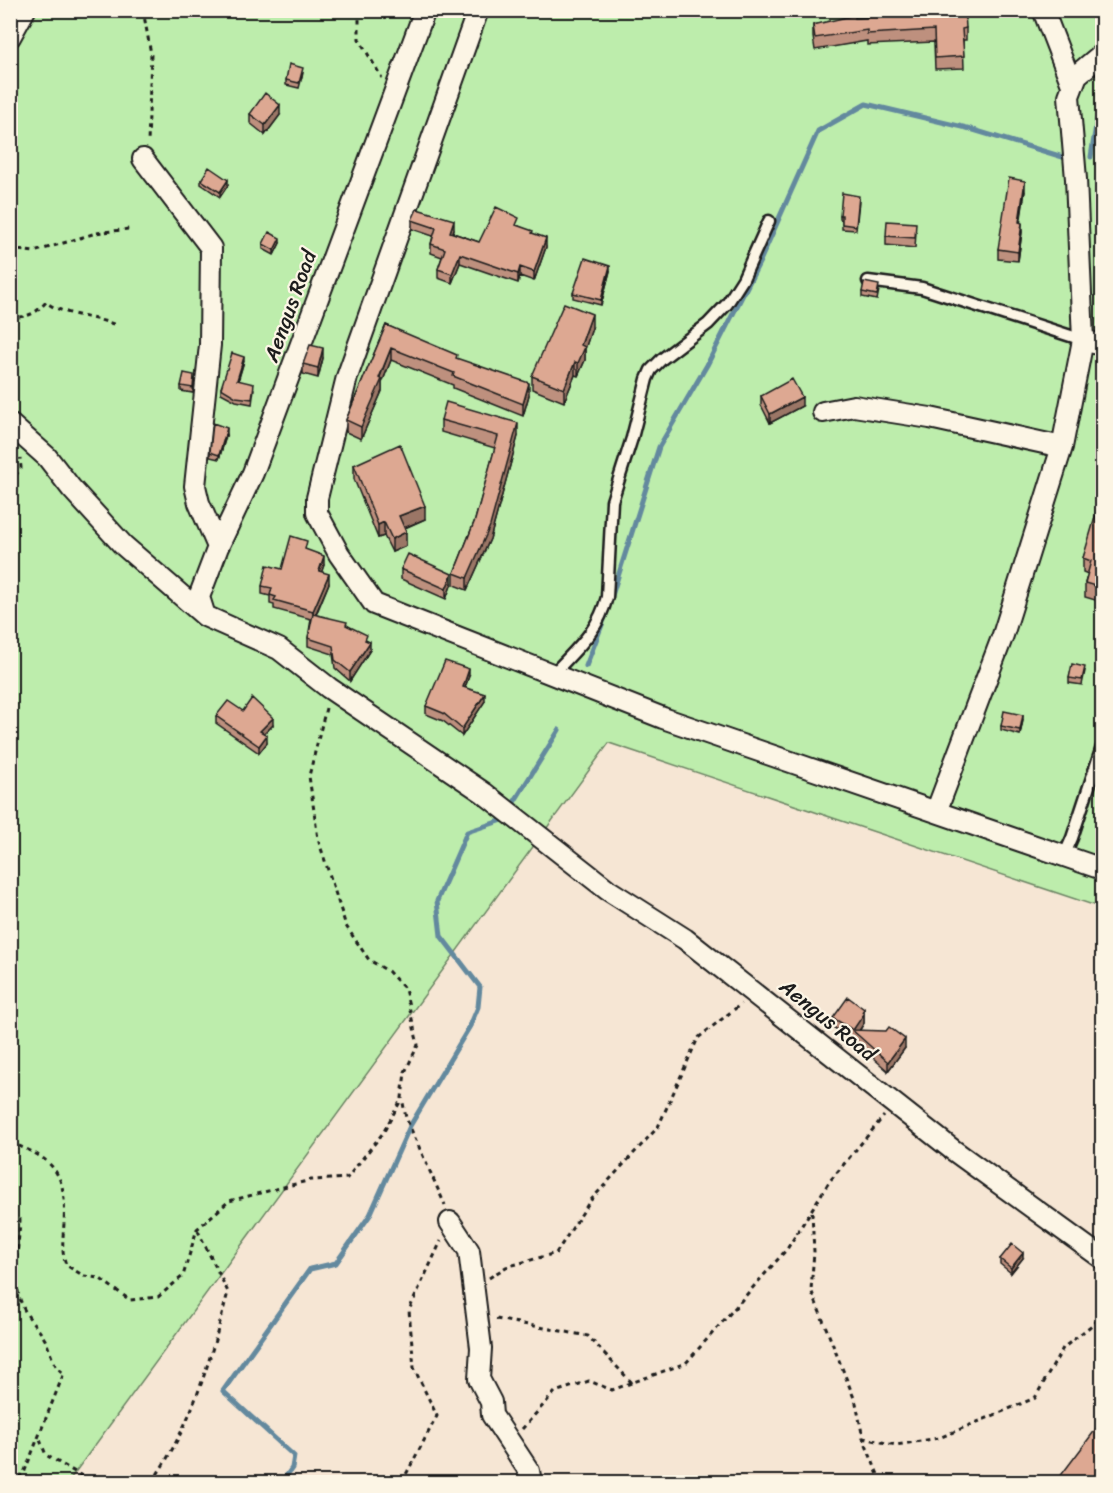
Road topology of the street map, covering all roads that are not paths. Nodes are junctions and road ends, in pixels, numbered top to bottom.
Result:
1 (25, 10) edge
2 (425, 10) edge
3 (478, 10) edge
4 (1042, 10) edge
5 (10, 37) edge
6 (1102, 54) edge
7 (1072, 85) junction
8 (143, 159) road end
9 (769, 221) dead end
10 (868, 281) edge
11 (1083, 340) junction
12 (1102, 345) edge
13 (10, 410) edge
14 (823, 412) dead end
15 (14, 426) edge
16 (1062, 447) junction
17 (218, 547) junction
18 (204, 616) junction
19 (553, 674) junction
20 (1102, 747) edge
21 (936, 812) junction
22 (1064, 856) junction
23 (1102, 869) edge
24 (450, 1222) road end
25 (1102, 1258) edge
26 (531, 1482) edge

1 - 5 street
2 - 17 street, Aengus Road
3 - 19 street
4 - 7 street
6 - 7 street
7 - 11 street
8 - 17 street
9 - 19 lane
10 - 11 lane
11 - 12 street
11 - 16 street
13 - 15 street
14 - 16 street
15 - 18 street
16 - 21 street
17 - 18 street, Aengus Road
18 - 25 street, Aengus Road
19 - 21 street
20 - 22 lane
21 - 22 street
22 - 23 street
24 - 26 street

